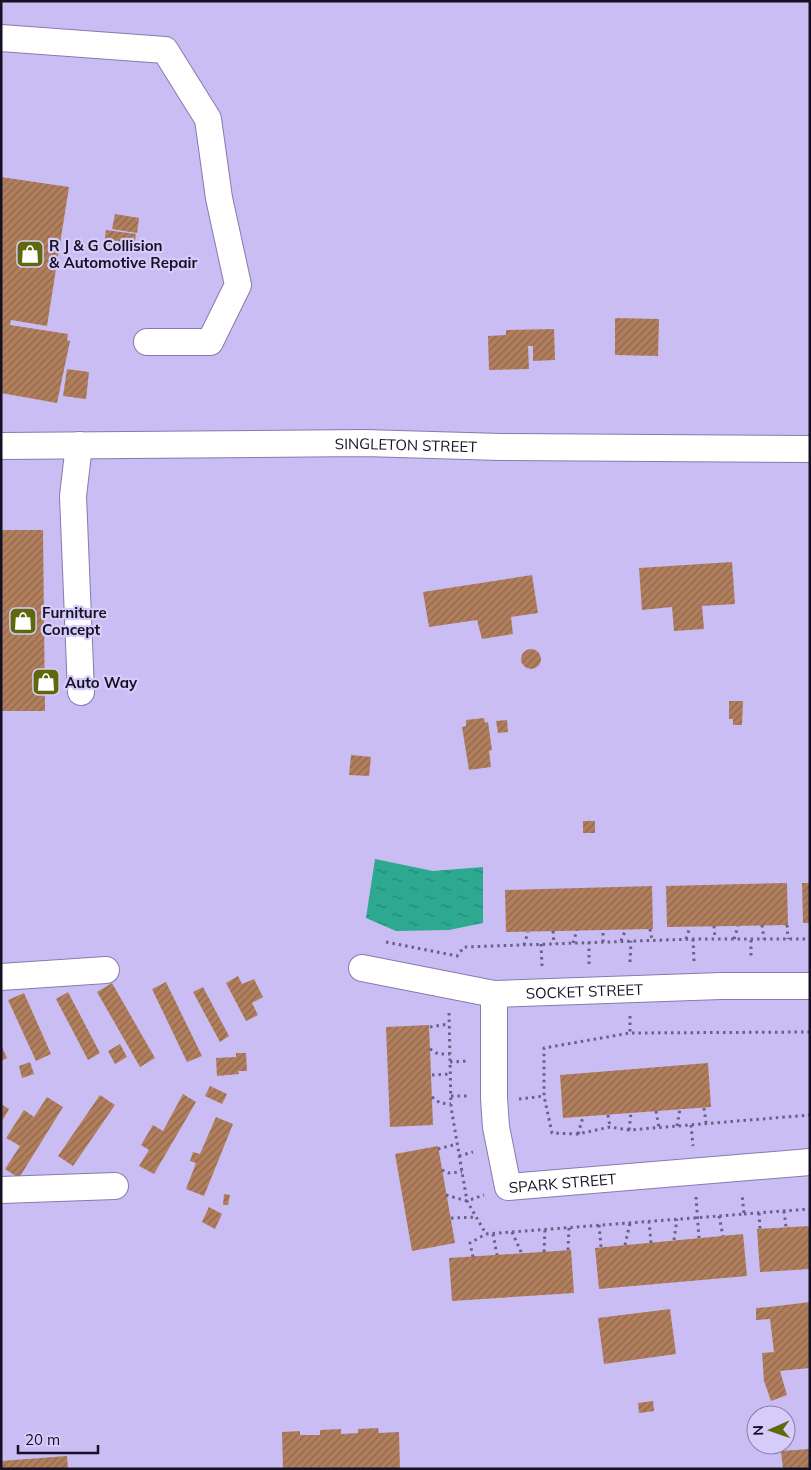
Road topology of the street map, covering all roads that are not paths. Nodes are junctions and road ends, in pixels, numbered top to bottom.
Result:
1 (1, 38) edge
2 (147, 342) dead end
3 (79, 445) junction
4 (1, 446) edge
5 (810, 449) edge
6 (81, 692) dead end
7 (362, 968) dead end
8 (106, 970) dead end
9 (1, 977) edge
10 (810, 986) edge
11 (494, 994) junction
12 (810, 1162) edge
13 (115, 1186) dead end
14 (1, 1190) edge

1 - 2 street
3 - 4 street, SINGLETON STREET
3 - 5 street, SINGLETON STREET
3 - 6 street
7 - 11 street, SOCKET STREET
8 - 9 street
10 - 11 street, SOCKET STREET
11 - 12 street, SPARK STREET
13 - 14 street

